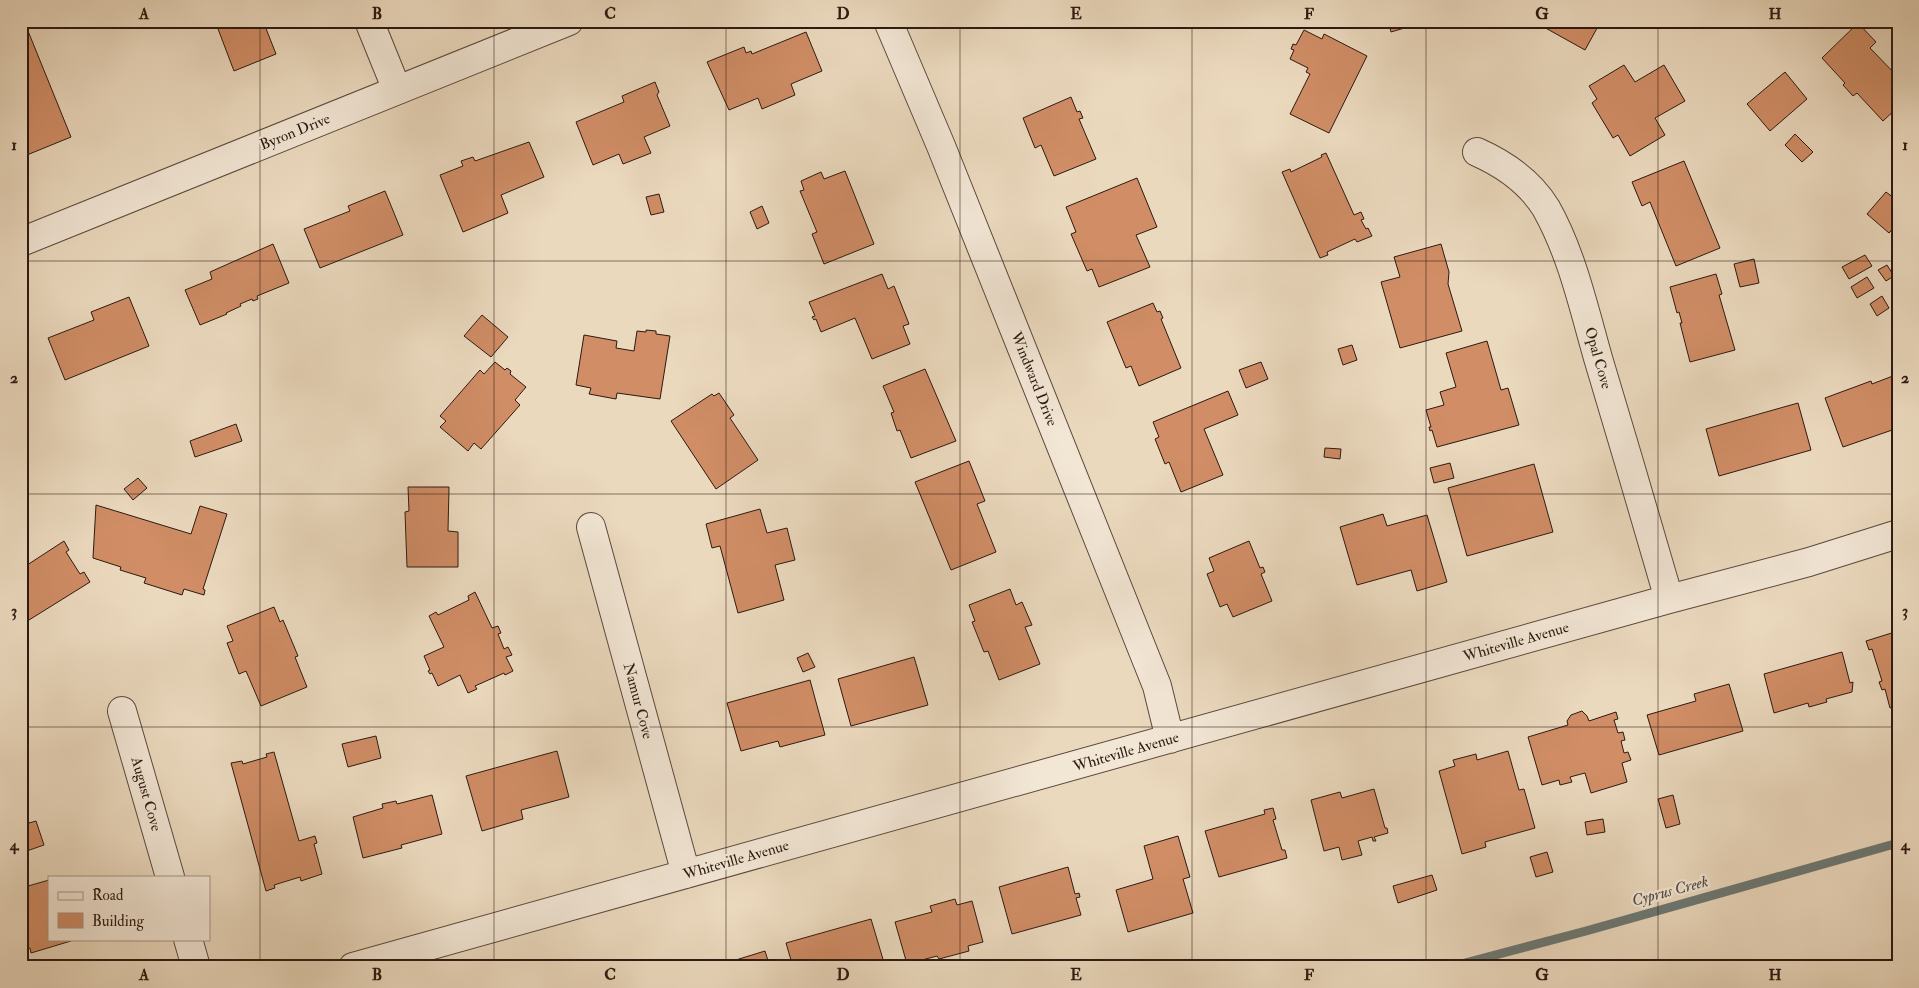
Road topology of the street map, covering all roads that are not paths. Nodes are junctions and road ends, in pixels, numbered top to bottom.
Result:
1 (369, 21) edge
2 (569, 21) edge
3 (888, 21) edge
4 (397, 90) junction
5 (1477, 152) dead end
6 (21, 242) edge
7 (591, 527) dead end
8 (1898, 534) edge
9 (1669, 599) junction
10 (122, 711) dead end
11 (1170, 739) junction
12 (686, 874) junction
13 (170, 876) edge
14 (188, 940) edge
15 (196, 967) edge
16 (353, 967) edge

1 - 4 street
2 - 4 street, Byron Drive
3 - 11 street, Windward Drive
4 - 6 street, Byron Drive
5 - 9 street, Opal Cove
7 - 12 street, Namur Cove
8 - 9 street, Whiteville Avenue
9 - 11 street, Whiteville Avenue
10 - 13 street, August Cove
11 - 12 street, Whiteville Avenue
12 - 16 street, Whiteville Avenue
14 - 15 street

